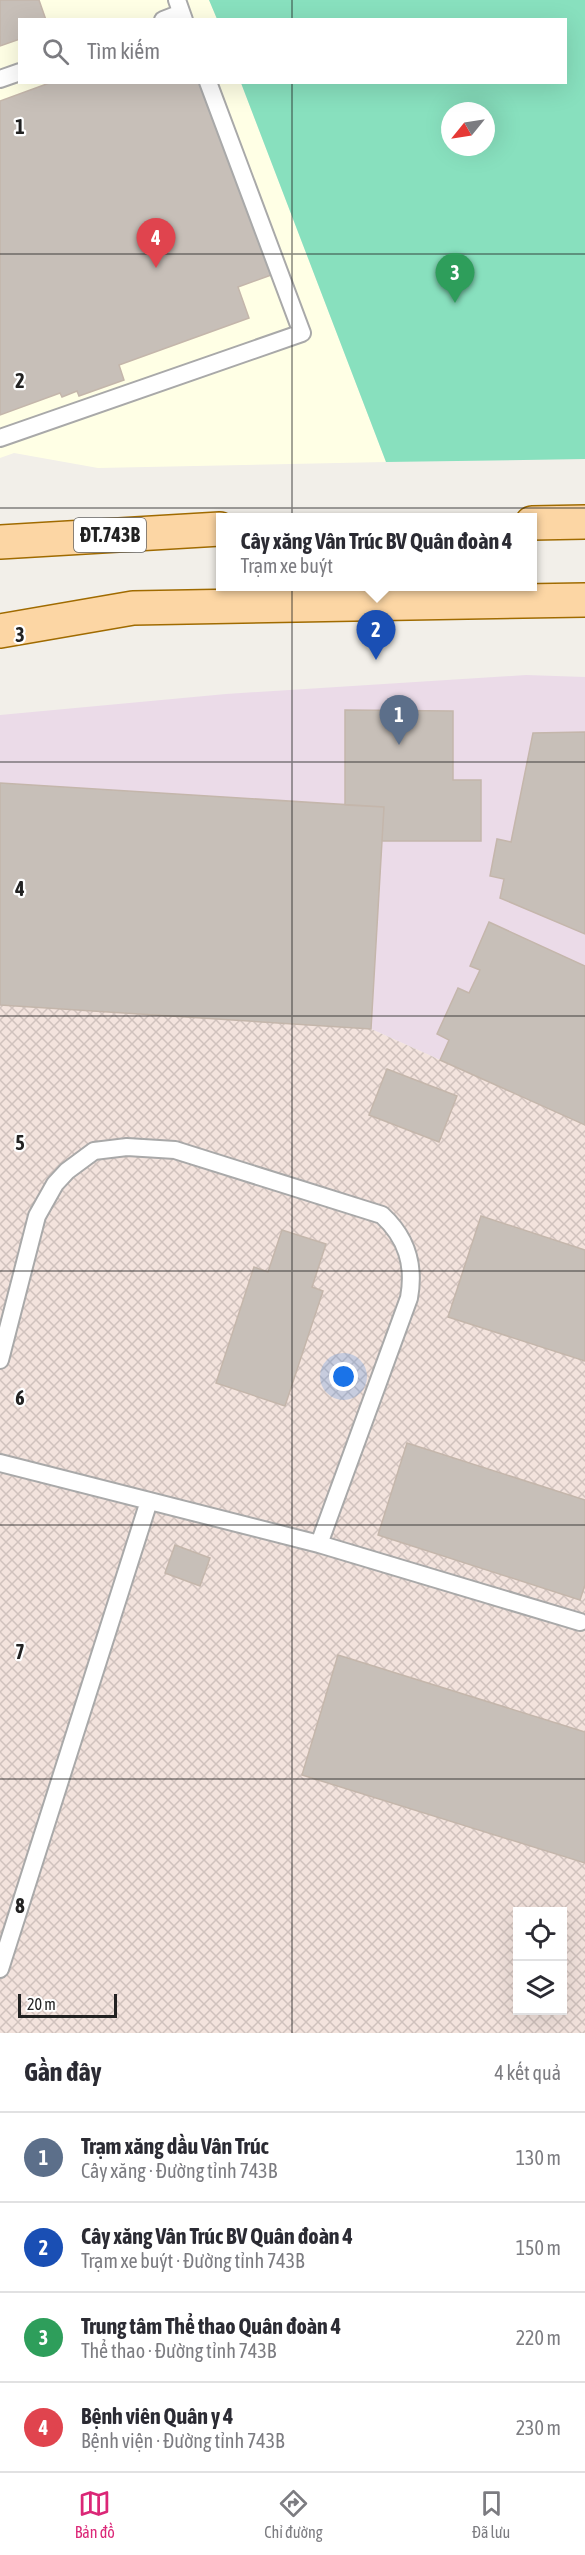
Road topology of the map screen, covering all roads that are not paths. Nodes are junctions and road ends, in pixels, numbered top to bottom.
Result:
1 (18, 73) edge
2 (0, 79) edge
3 (209, 84) edge
4 (0, 438) edge
5 (585, 522) edge
6 (537, 523) edge
7 (216, 529) edge
8 (0, 542) edge
9 (585, 600) edge
10 (0, 632) edge
11 (0, 1360) edge
12 (0, 1463) edge
13 (149, 1501) junction
14 (319, 1544) junction
15 (580, 1622) dead end
16 (0, 1969) edge

1 - 2 lane
3 - 4 lane
5 - 6 main road
7 - 8 main road, ĐT.743B
9 - 10 main road
11 - 14 lane
12 - 13 lane
13 - 14 lane
13 - 16 lane
14 - 15 lane

